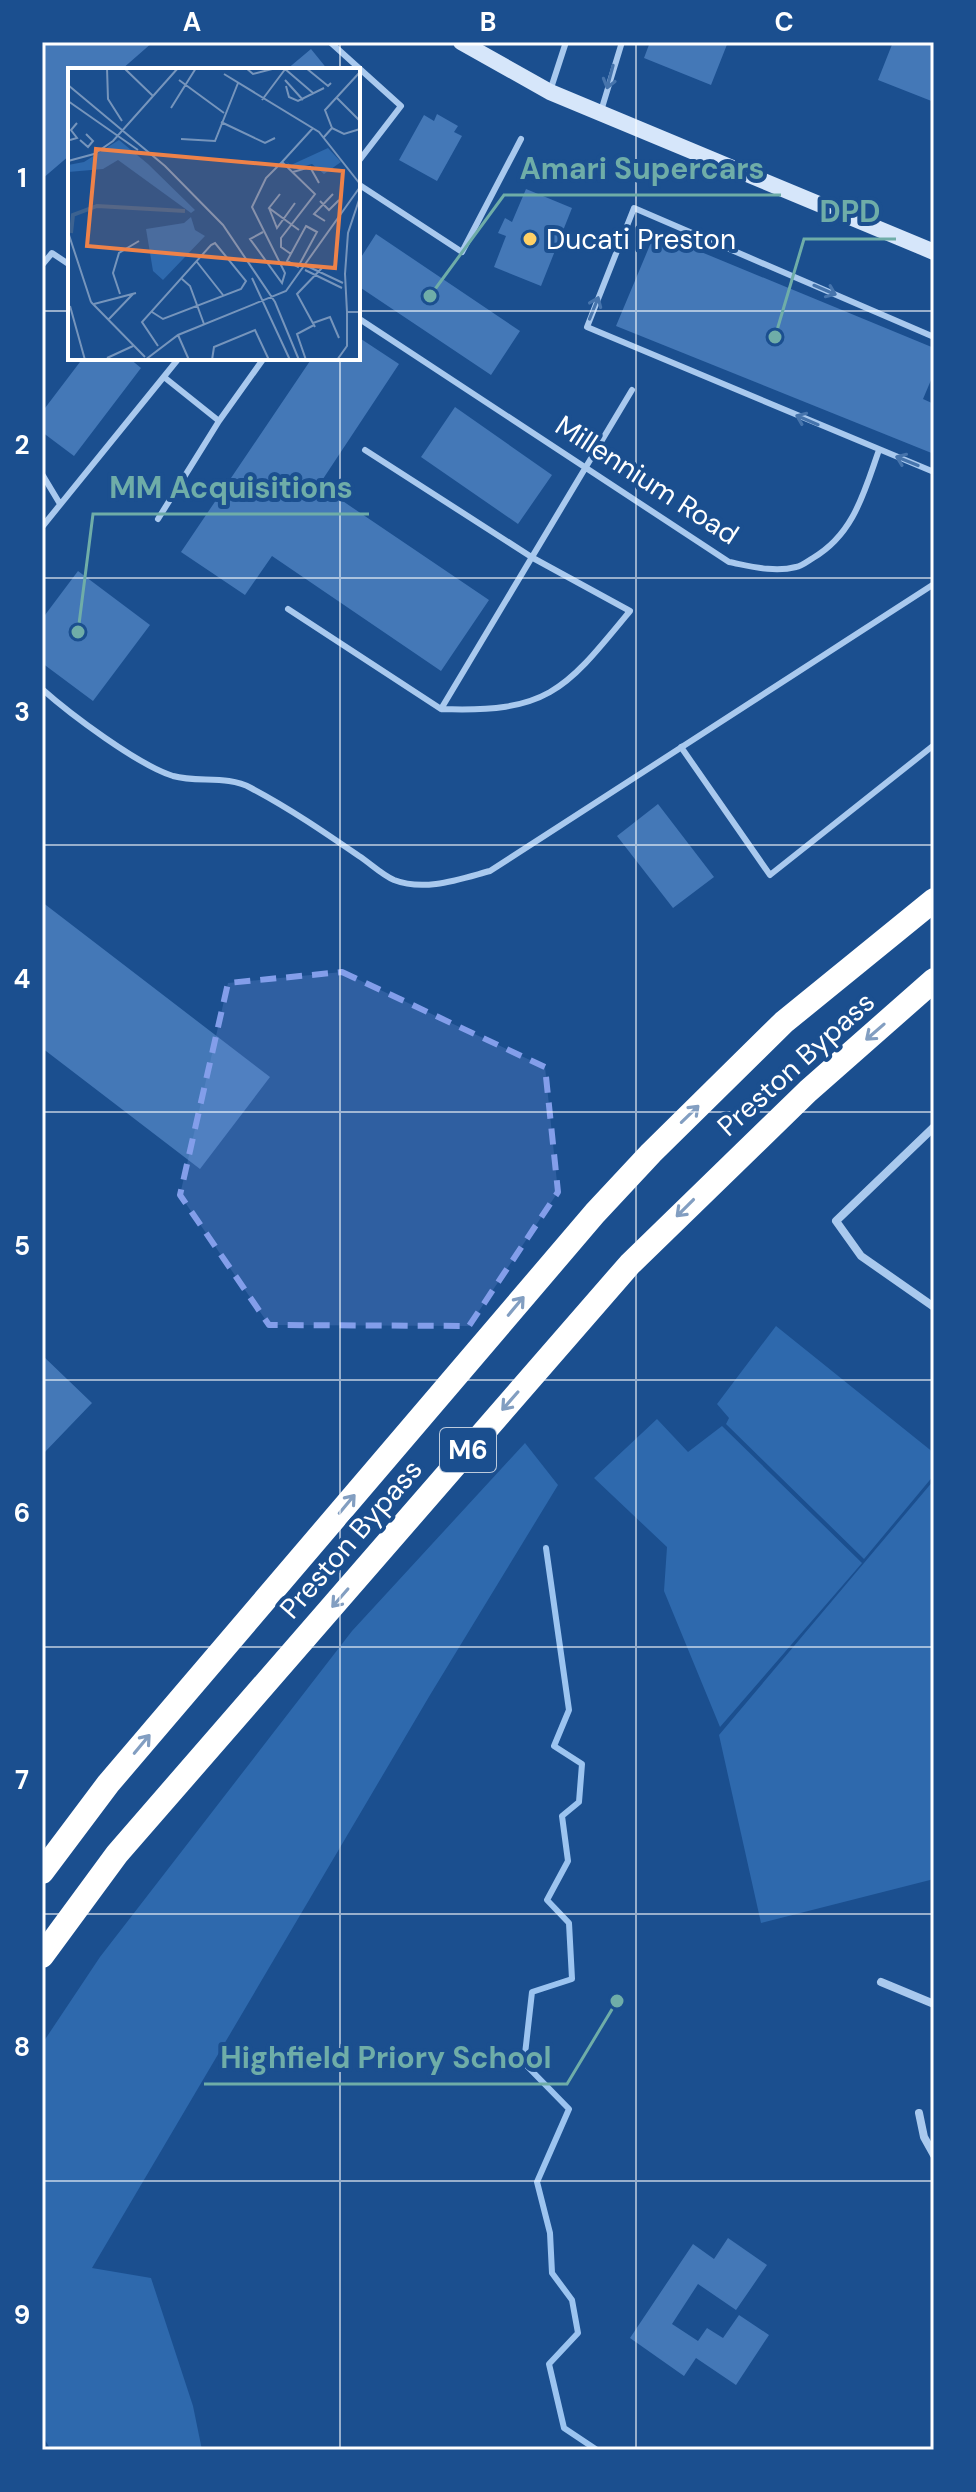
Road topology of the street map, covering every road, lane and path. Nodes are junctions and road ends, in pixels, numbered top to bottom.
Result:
1 (330, 42) edge
2 (461, 42) edge
3 (566, 42) edge
4 (622, 42) edge
5 (359, 68) edge
6 (360, 69) edge
7 (550, 92) junction
8 (601, 112) junction
9 (521, 139) dead end
10 (360, 159) edge
11 (360, 185) edge
12 (934, 252) edge
13 (68, 264) edge
14 (42, 265) edge
15 (360, 319) edge
16 (934, 337) edge
17 (177, 360) edge
18 (263, 360) edge
19 (164, 377) junction
20 (632, 390) dead end
21 (219, 421) junction
22 (365, 450) dead end
23 (879, 450) junction
24 (587, 467) junction
25 (934, 472) edge
26 (42, 474) edge
27 (60, 504) junction
28 (158, 519) dead end
29 (42, 527) edge
30 (533, 558) junction
31 (934, 584) edge
32 (288, 609) dead end
33 (42, 689) edge
34 (441, 709) junction
35 (934, 745) edge
36 (681, 747) junction
37 (934, 900) edge
38 (934, 980) edge
39 (934, 1127) edge
40 (934, 1307) edge
41 (108, 1784) junction
42 (42, 1859) edge
43 (42, 1872) edge
44 (98, 1880) junction
45 (42, 1956) edge
46 (42, 1965) edge
47 (881, 1982) dead end
48 (934, 2004) edge
49 (919, 2113) dead end
50 (934, 2155) edge

1 - 5 lane
2 - 7 main road
3 - 7 lane
4 -> 8 lane
6 - 10 lane
7 - 8 main road
8 - 12 main road
9 - 11 lane
13 - 14 lane
15 - 24 lane, Millennium Road
23 -> 16 lane
17 - 19 lane
18 - 21 lane
19 - 21 lane
19 - 27 lane
20 - 24 lane
21 - 28 lane
22 - 30 lane
23 - 24 lane, Millennium Road
25 -> 23 lane
24 - 30 lane
26 - 27 lane
27 - 29 lane
30 - 34 lane
30 - 34 lane
31 - 36 lane
32 - 34 lane
33 - 36 lane
35 - 36 lane
41 -> 37 highway, Preston Bypass / M6
38 -> 44 highway, Preston Bypass / M6
39 - 40 street
41 - 42 highway, M6
41 - 43 highway, Preston Bypass / M6
44 - 45 highway, Preston Bypass / M6
44 - 46 highway, M6
47 - 48 street
49 - 50 street

